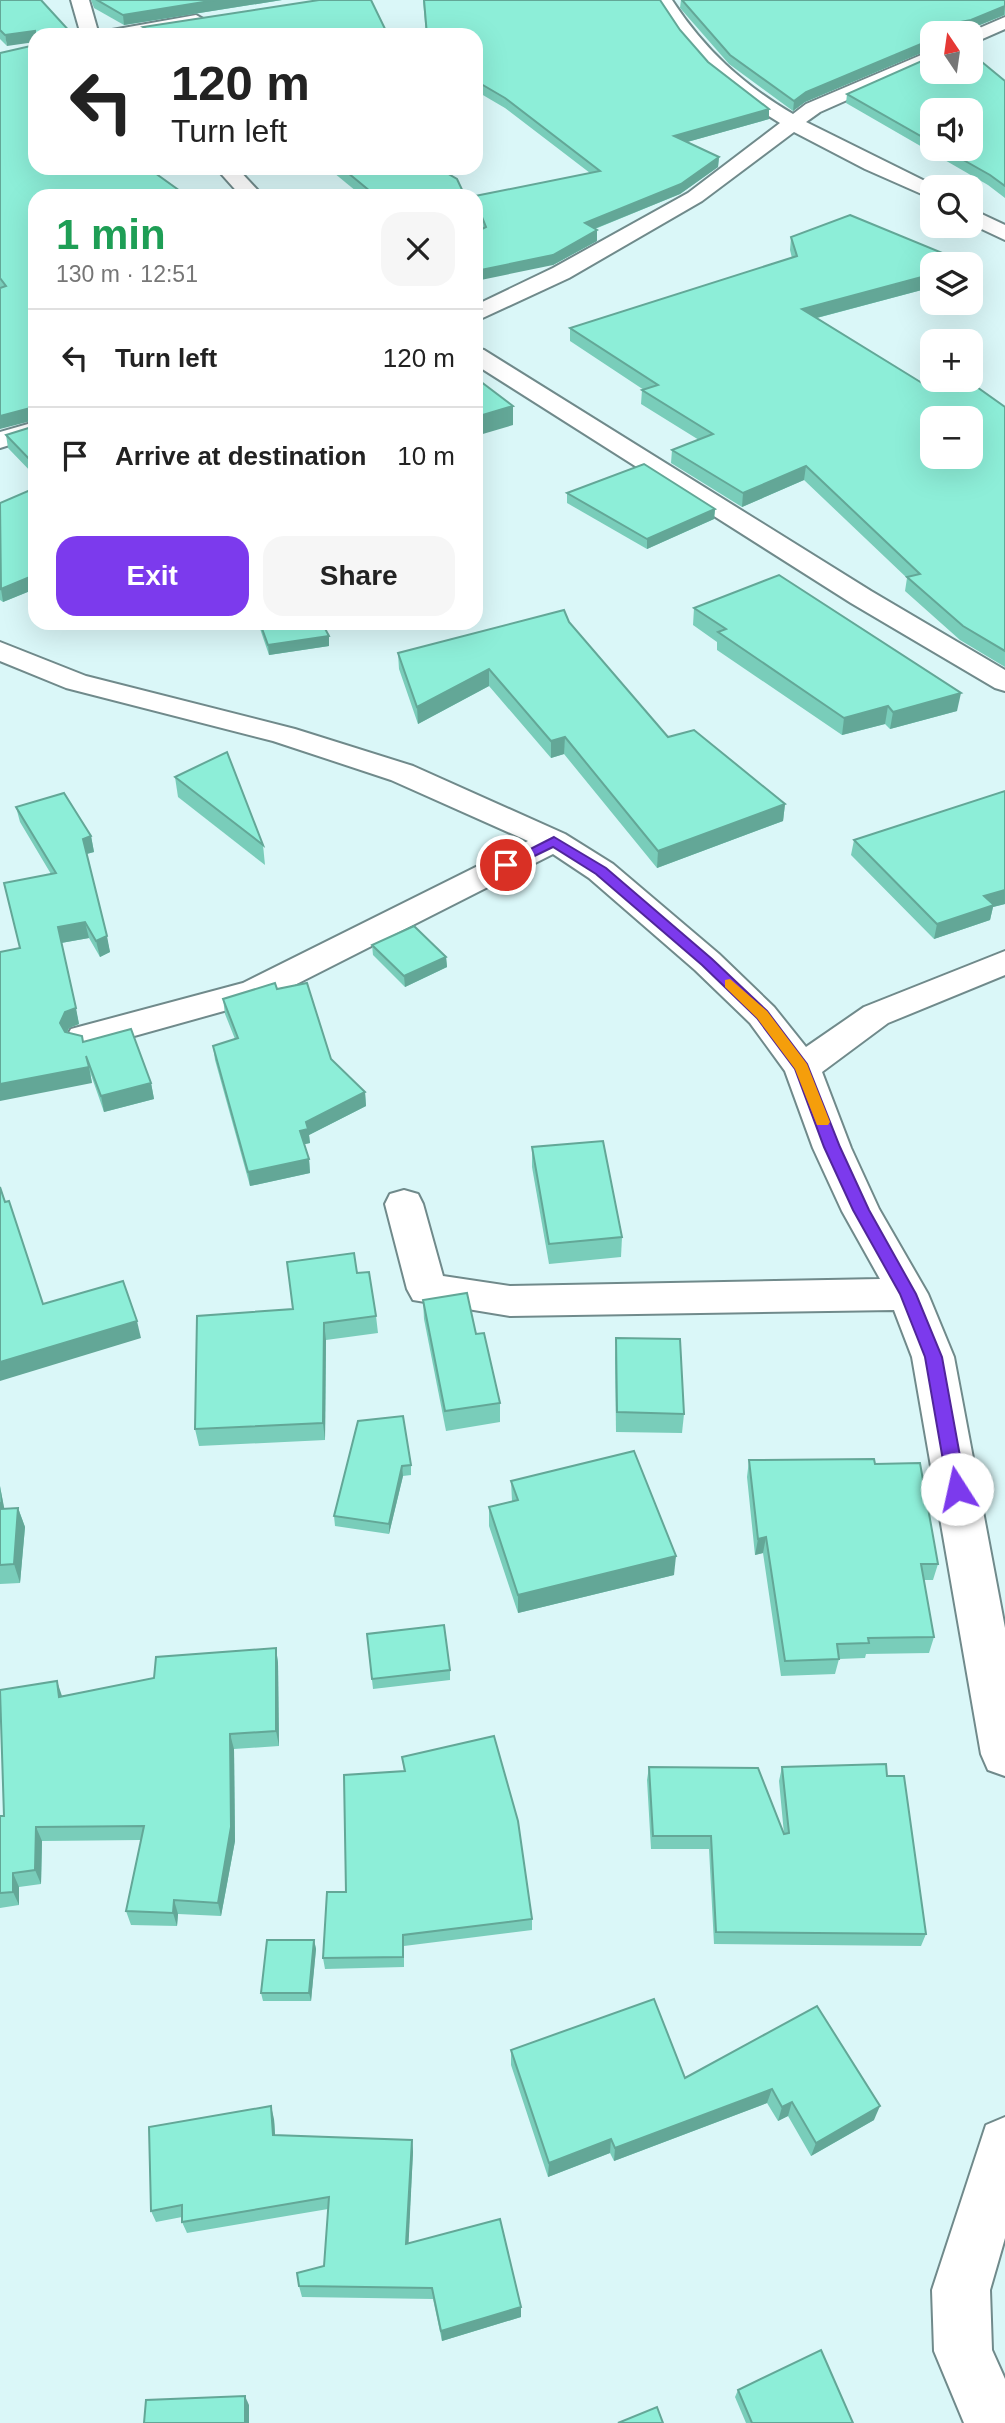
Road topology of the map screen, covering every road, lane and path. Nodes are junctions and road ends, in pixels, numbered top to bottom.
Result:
1 (80, 0) edge
2 (665, 0) edge
3 (687, 1) edge
4 (218, 16) edge
5 (1005, 22) edge
6 (88, 28) edge
7 (151, 28) edge
8 (984, 32) edge
9 (920, 61) edge
10 (794, 122) junction
11 (233, 175) edge
12 (920, 187) edge
13 (246, 189) edge
14 (983, 222) edge
15 (1005, 234) edge
16 (483, 311) edge
17 (483, 359) edge
18 (28, 431) edge
19 (0, 440) edge
20 (0, 651) edge
21 (1005, 682) edge
22 (554, 841) junction
23 (1005, 962) edge
24 (84, 1038) edge
25 (802, 1068) junction
26 (404, 1204) dead end
27 (908, 1294) junction
28 (1005, 1754) edge
29 (1005, 2144) edge
30 (994, 2423) edge

1 - 6 street
2 - 3 street
2 - 10 street
4 - 7 street
5 - 8 street
9 - 10 street
10 - 12 street
10 - 16 street
11 - 13 street
14 - 15 street
17 - 21 street
18 - 19 street
20 - 22 street
22 - 24 street
22 - 25 street
23 - 25 street
25 - 27 street
26 - 27 street
27 - 28 street
29 - 30 street

